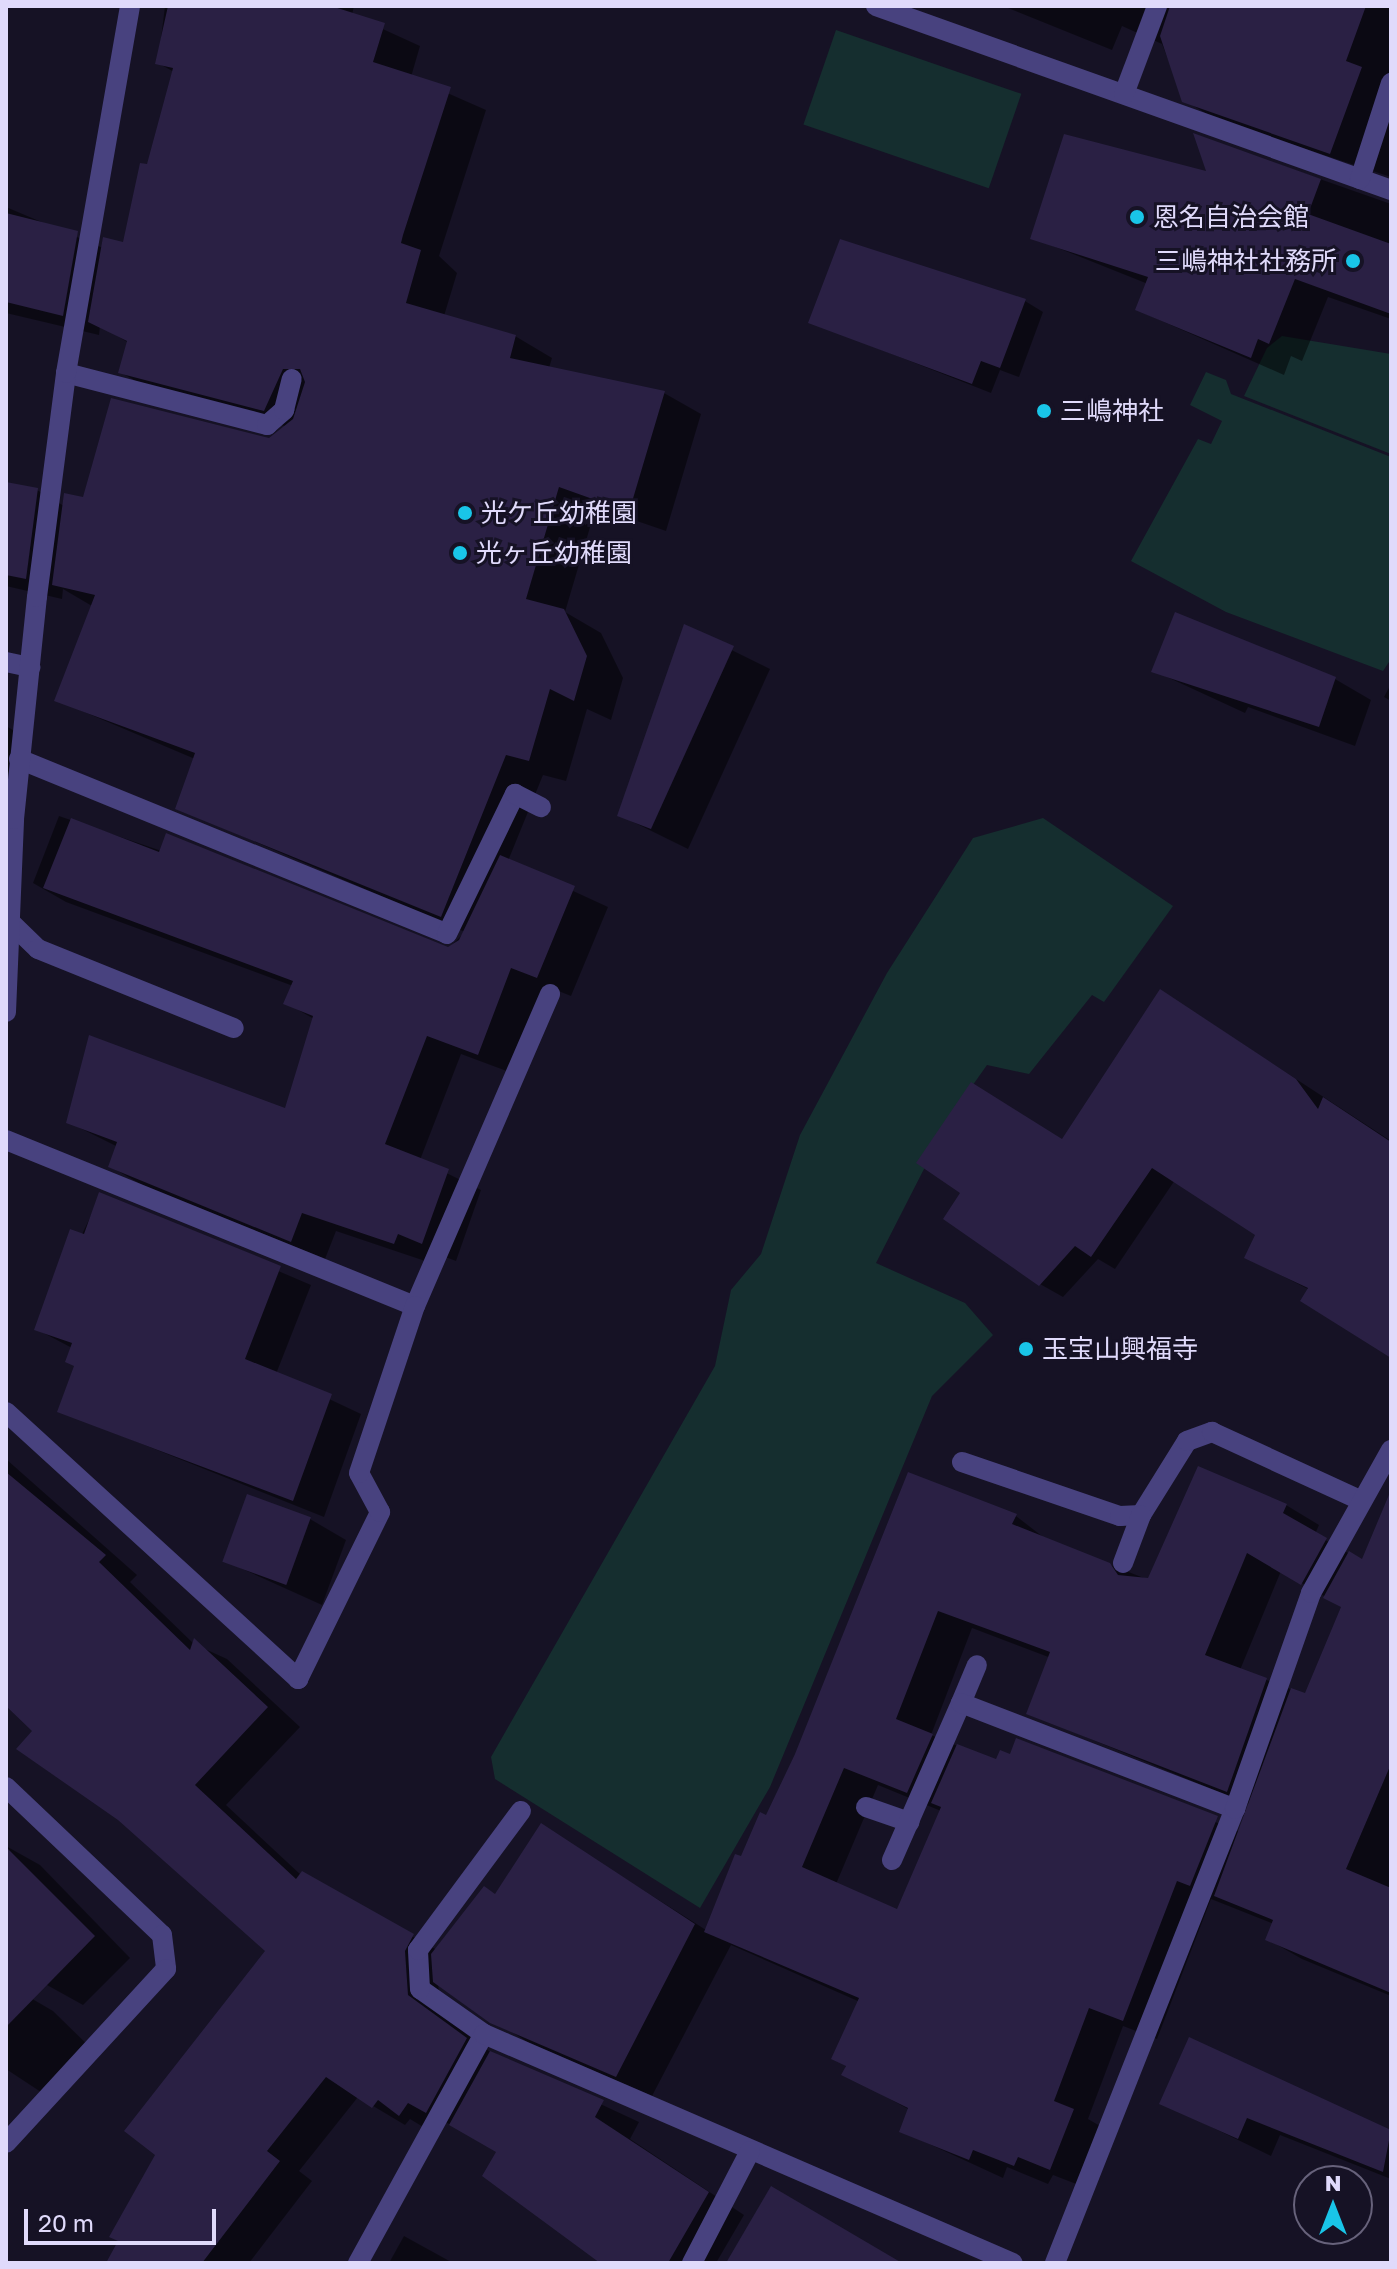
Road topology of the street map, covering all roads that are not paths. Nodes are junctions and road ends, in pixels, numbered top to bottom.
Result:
1 (130, 6) edge
2 (876, 6) edge
3 (1157, 6) edge
4 (930, 14) edge
5 (1391, 83) edge
6 (1124, 94) junction
7 (1360, 179) junction
8 (1391, 190) edge
9 (66, 373) junction
10 (292, 379) dead end
11 (6, 662) edge
12 (30, 667) junction
13 (19, 759) junction
14 (541, 807) dead end
15 (10, 819) edge
16 (10, 922) junction
17 (550, 994) dead end
18 (6, 1012) edge
19 (234, 1028) dead end
20 (6, 1140) edge
21 (415, 1306) junction
22 (6, 1412) edge
23 (1391, 1450) edge
24 (962, 1462) dead end
25 (1358, 1499) junction
26 (1141, 1515) junction
27 (1123, 1563) dead end
28 (977, 1665) dead end
29 (961, 1703) junction
30 (6, 1787) edge
31 (866, 1807) dead end
32 (1235, 1809) junction
33 (521, 1811) dead end
34 (909, 1822) junction
35 (892, 1860) dead end
36 (484, 2034) junction
37 (6, 2143) edge
38 (750, 2151) junction
39 (358, 2263) edge
40 (692, 2263) edge
41 (1013, 2263) edge
42 (1055, 2263) edge

1 - 9 street
2 - 4 street
3 - 6 street
4 - 6 street
5 - 7 street
6 - 7 street
7 - 8 street
9 - 10 street
9 - 12 street
11 - 12 street
12 - 13 street
13 - 14 street
13 - 15 street
15 - 16 street
16 - 18 street
16 - 19 street
17 - 21 street
20 - 21 street
21 - 22 street
23 - 25 street
24 - 26 street
25 - 26 street
25 - 32 street
26 - 27 street
28 - 29 street
29 - 32 street
29 - 34 street
30 - 37 street
31 - 34 street
32 - 42 street
33 - 36 street
34 - 35 street
36 - 38 street
36 - 39 street
38 - 40 street
38 - 41 street

